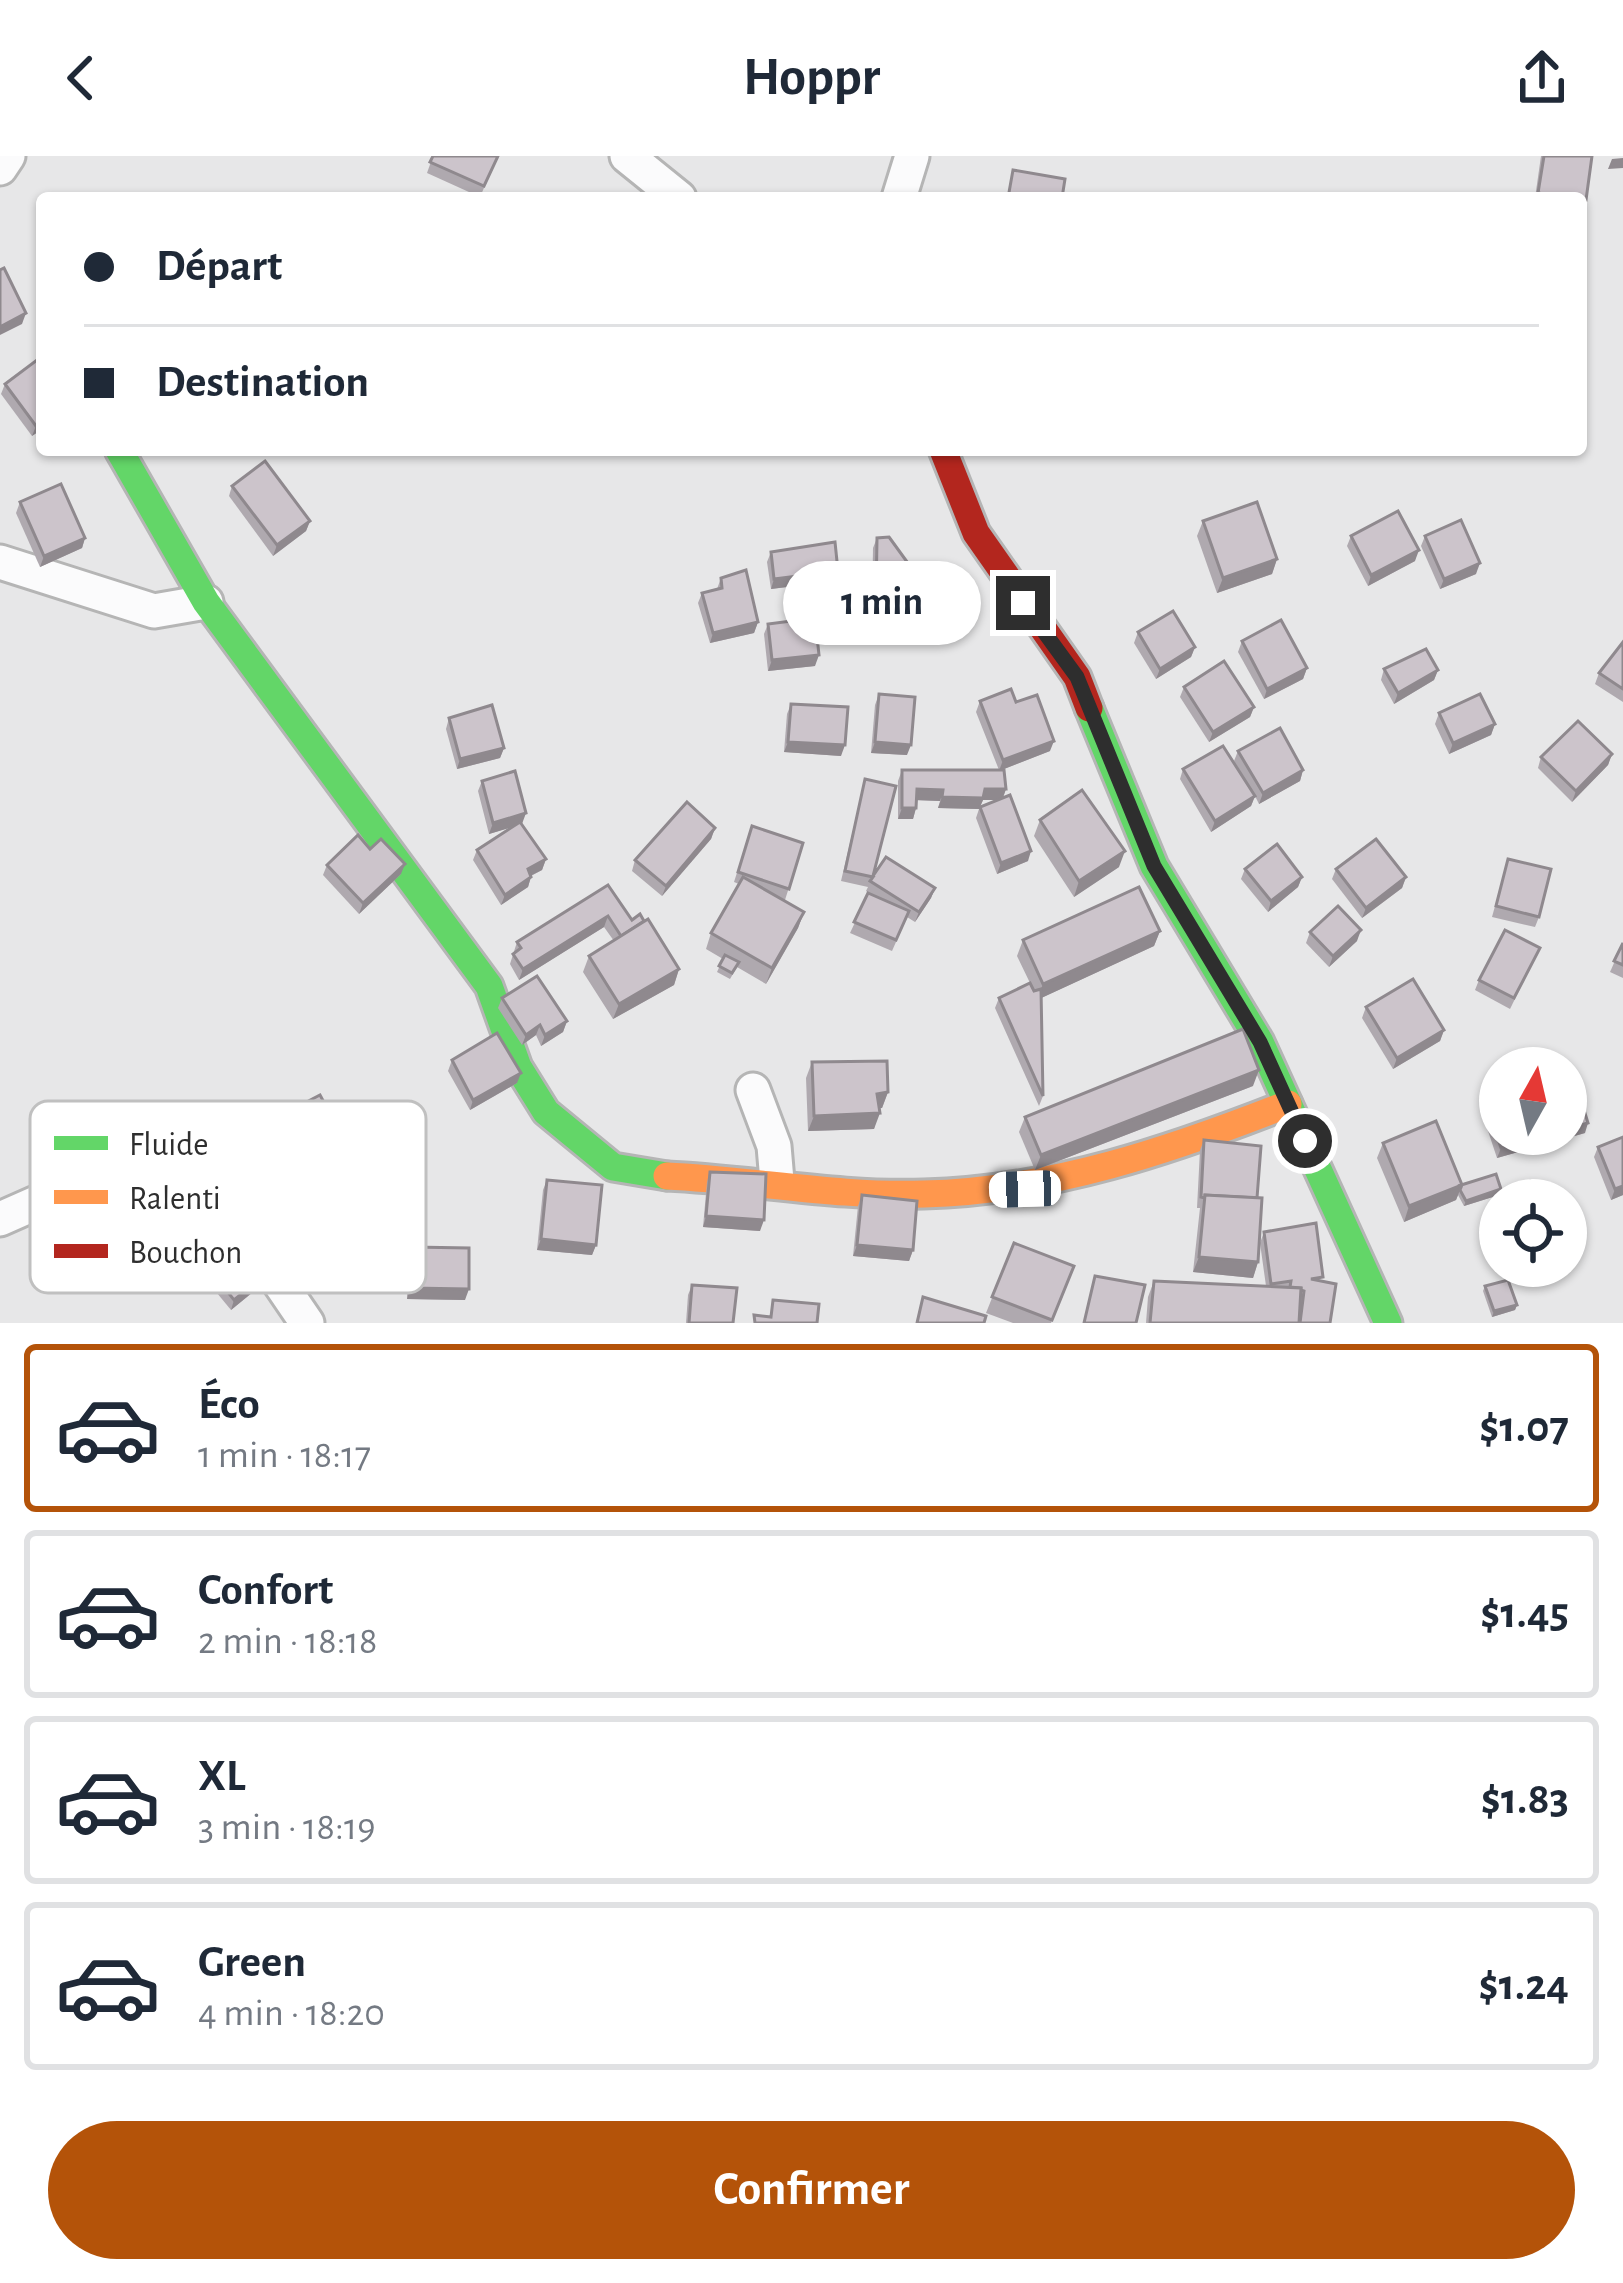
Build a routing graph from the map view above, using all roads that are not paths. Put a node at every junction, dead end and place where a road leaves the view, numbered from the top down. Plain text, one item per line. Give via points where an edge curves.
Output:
1 (8, 156) edge
2 (627, 156) edge
3 (912, 156) edge
4 (0, 168) edge
5 (672, 192) edge
6 (898, 192) edge
7 (122, 456) edge
8 (945, 456) edge
9 (0, 562) edge
10 (206, 602) junction
11 (753, 1090) dead end
12 (1288, 1104) junction
13 (777, 1180) junction
14 (30, 1206) edge
15 (0, 1219) edge
16 (287, 1293) edge
17 (308, 1323) edge
18 (1388, 1323) edge

1 - 4 street
2 - 5 street
3 - 6 street
7 - 10 street
8 - 12 street via 976,533 1077,677 1154,866 1260,1042
9 - 10 street via 154,611
10 - 13 street via 489,986 508,1056 538,1106 616,1170
11 - 13 street
12 - 13 street via 1176,1150 1025,1189 867,1193
12 - 18 street
14 - 15 street
16 - 17 street

